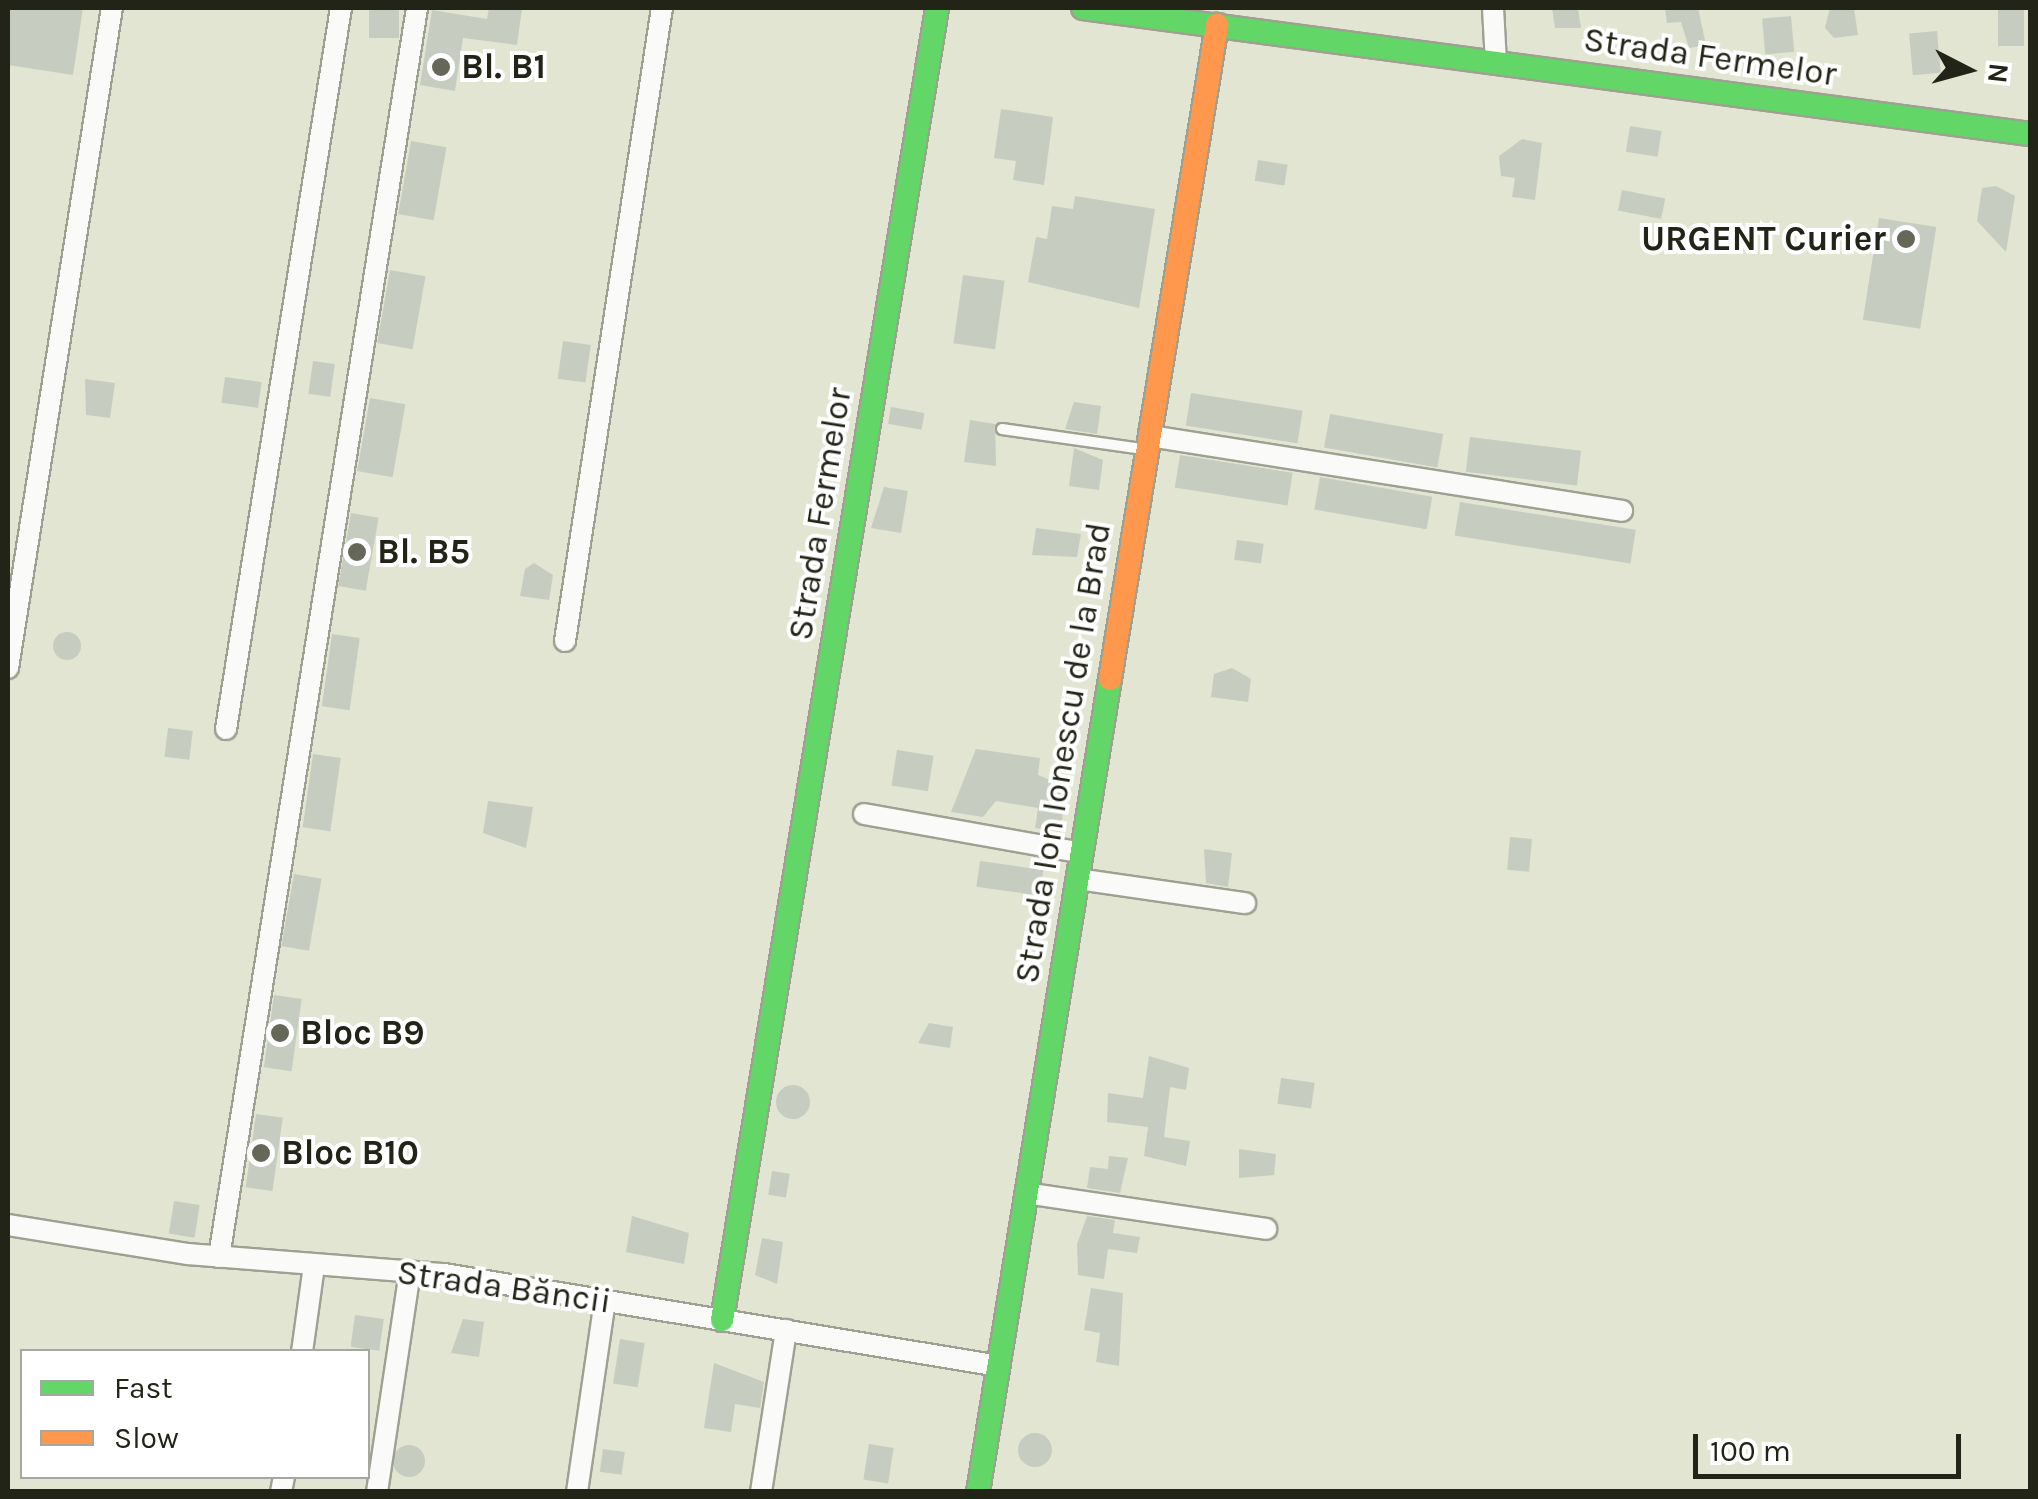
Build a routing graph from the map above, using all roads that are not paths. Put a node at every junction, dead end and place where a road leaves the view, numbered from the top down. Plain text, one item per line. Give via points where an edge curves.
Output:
1 (112, 8) edge
2 (341, 8) edge
3 (417, 8) edge
4 (662, 8) edge
5 (938, 8) edge
6 (1083, 8) edge
7 (1494, 8) edge
8 (1217, 25) junction
9 (1496, 63) junction
10 (2030, 134) edge
11 (1002, 429) dead end
12 (1149, 443) junction
13 (1622, 512) dead end
14 (565, 642) dead end
15 (8, 668) edge
16 (226, 729) dead end
17 (864, 814) dead end
18 (1082, 853) junction
19 (1078, 878) junction
20 (1246, 903) dead end
21 (1026, 1193) junction
22 (8, 1224) edge
23 (1266, 1229) dead end
24 (218, 1257) junction
25 (314, 1265) junction
26 (410, 1270) junction
27 (604, 1300) junction
28 (722, 1320) junction
29 (786, 1330) junction
30 (302, 1349) edge
31 (998, 1366) junction
32 (377, 1492) edge
33 (577, 1492) edge
34 (761, 1492) edge
35 (978, 1492) edge

1 - 15 street
2 - 16 street
3 - 24 street
4 - 14 street
5 - 28 street, Strada Fermelor
6 - 8 street, Strada Fermelor
7 - 9 street
8 - 9 street, Strada Fermelor
8 - 12 street, Strada Ion Ionescu de la Brad
9 - 10 street, Strada Fermelor
11 - 12 lane
12 - 13 street
12 - 18 street, Strada Ion Ionescu de la Brad
17 - 18 street
18 - 19 street, Strada Ion Ionescu de la Brad
19 - 20 street
19 - 21 street, Strada Ion Ionescu de la Brad
21 - 23 street
21 - 31 street, Strada Ion Ionescu de la Brad
22 - 24 street, Strada Băncii
24 - 25 street, Strada Băncii
25 - 26 street, Strada Băncii
25 - 30 street
26 - 27 street, Strada Băncii
26 - 32 street
27 - 28 street, Strada Băncii
27 - 33 street
28 - 29 street, Strada Băncii
29 - 31 street, Strada Băncii
29 - 34 street
31 - 35 street, Strada Ion Ionescu de la Brad

